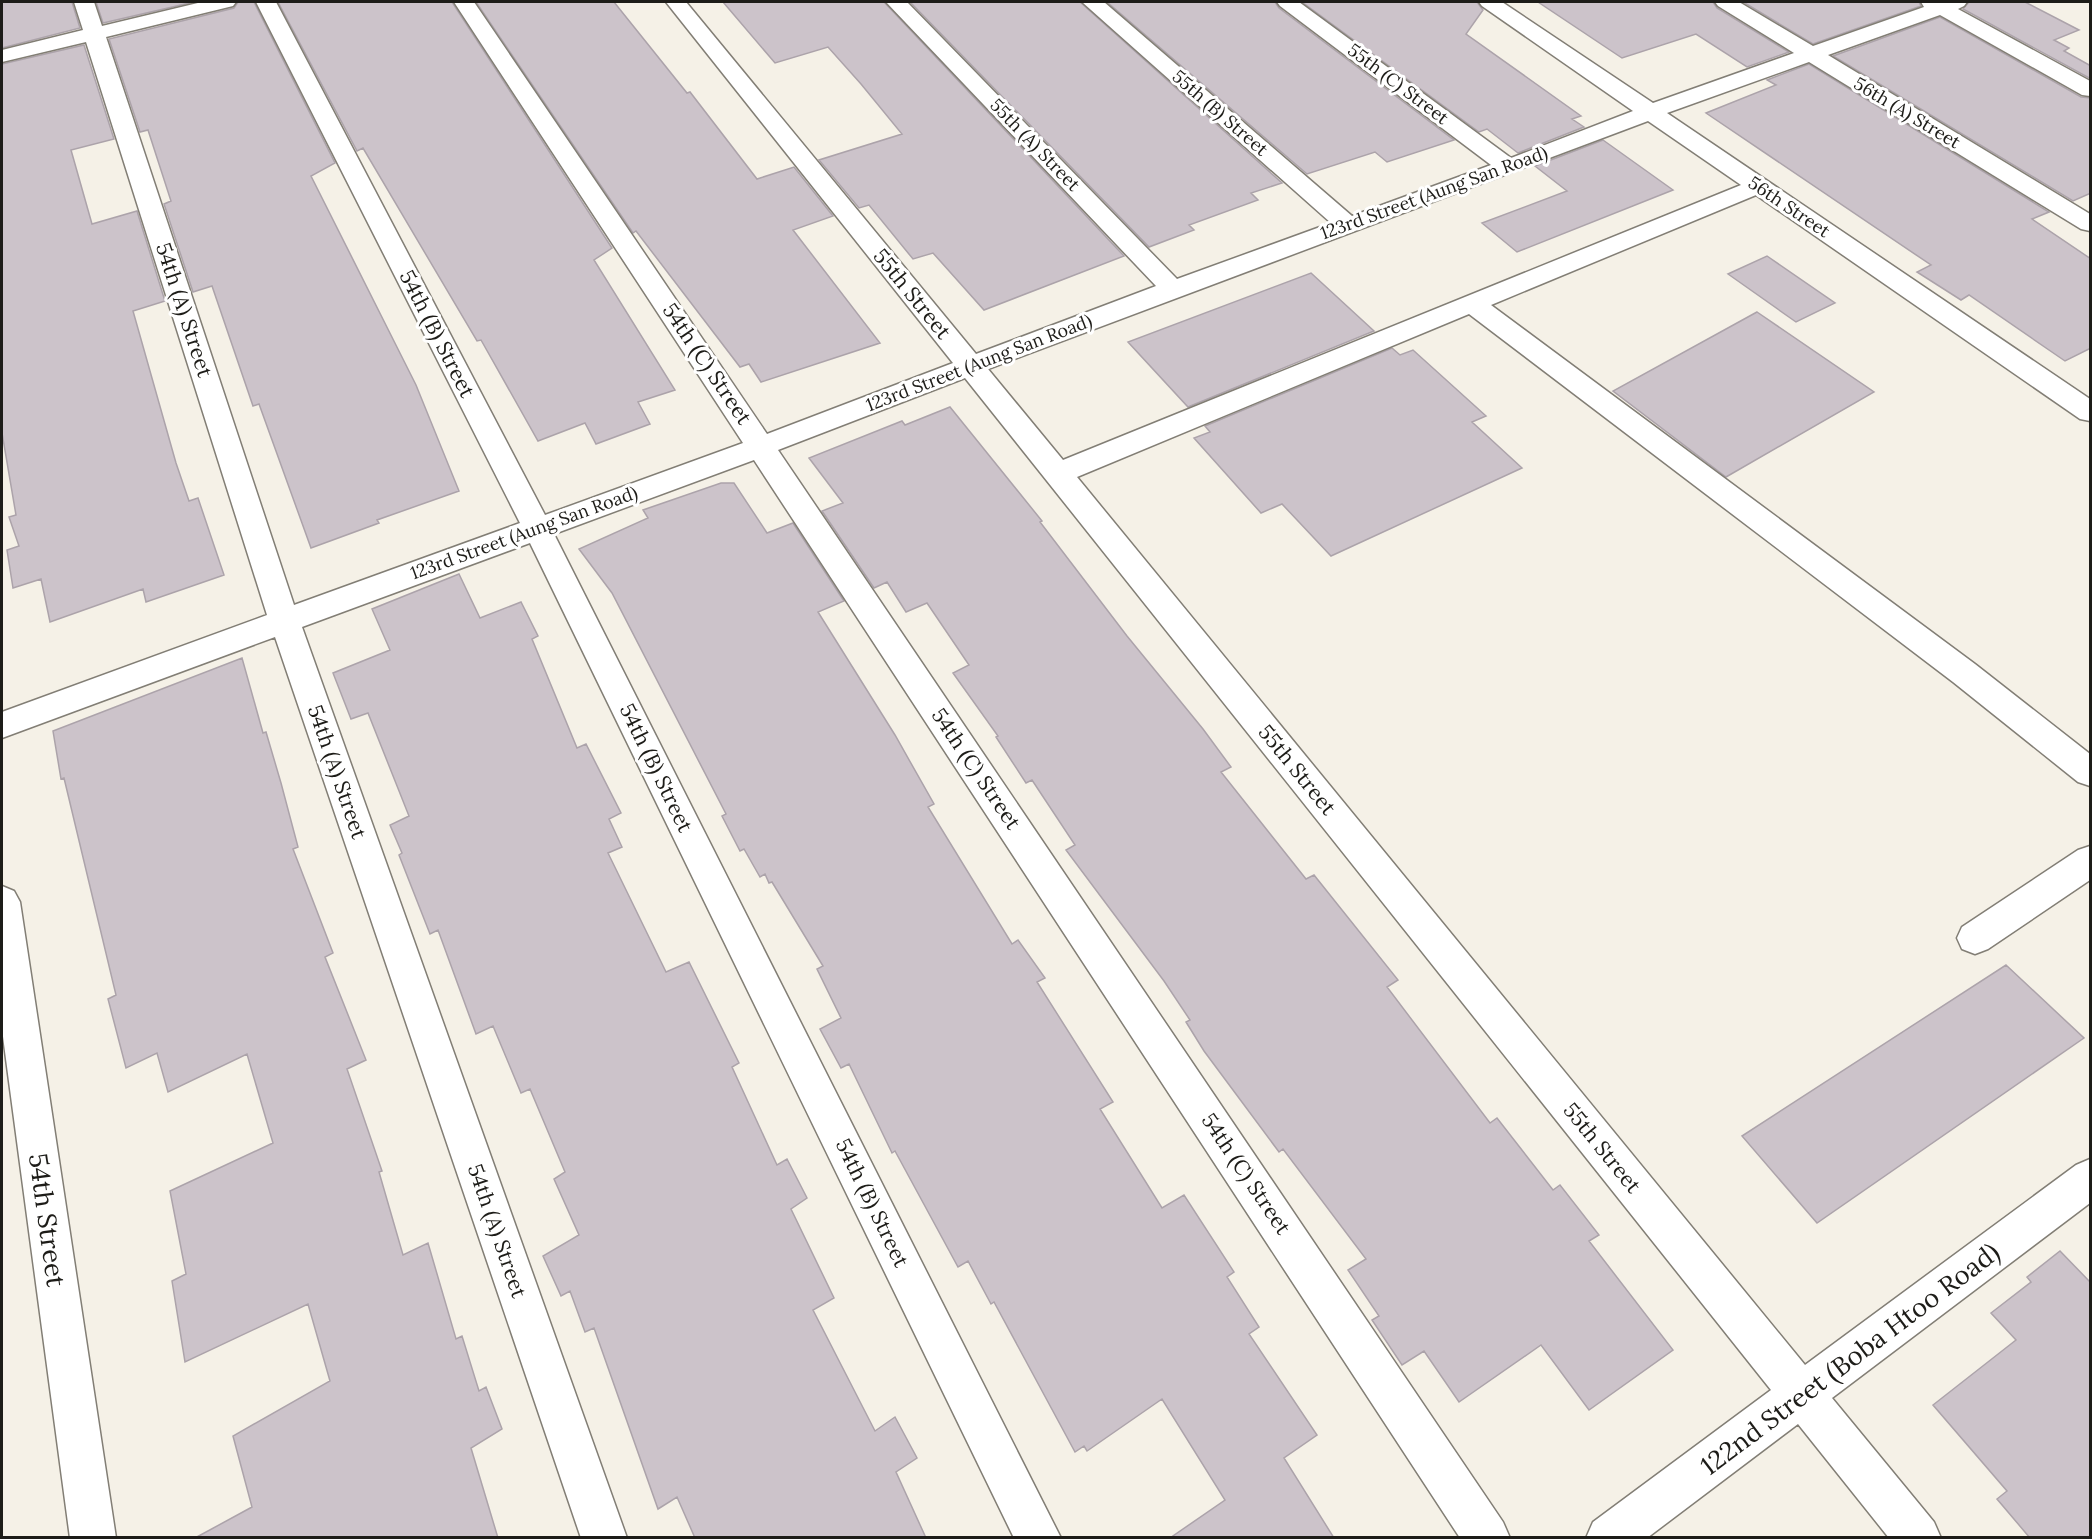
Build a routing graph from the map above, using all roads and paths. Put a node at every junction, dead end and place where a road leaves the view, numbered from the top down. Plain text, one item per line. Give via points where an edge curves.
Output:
1 (84, 2) edge
2 (226, 2) edge
3 (266, 2) edge
4 (464, 2) edge
5 (676, 2) edge
6 (896, 2) edge
7 (1092, 2) edge
8 (1287, 2) edge
9 (1488, 2) edge
10 (1725, 2) edge
11 (1943, 3) edge
12 (96, 33) junction
13 (1811, 55) junction
14 (2, 56) edge
15 (2091, 90) edge
16 (1650, 112) junction
17 (1508, 167) junction
18 (1758, 186) junction
19 (2091, 224) edge
20 (1348, 225) junction
21 (1173, 289) junction
22 (1471, 303) junction
23 (970, 367) junction
24 (2091, 412) edge
25 (762, 446) junction
26 (1058, 474) junction
27 (537, 528) junction
28 (284, 621) junction
29 (2, 725) edge
30 (2091, 772) edge
31 (2091, 861) edge
32 (2, 902) edge
33 (1975, 938) dead end
34 (2085, 1193) edge
35 (1802, 1395) junction
36 (93, 1538) edge
37 (604, 1538) edge
38 (1038, 1538) edge
39 (1487, 1538) edge
40 (1609, 1538) edge
41 (1918, 1538) edge

1 - 12 street, 54th (A) Street
2 - 12 street
3 - 27 street, 54th (B) Street
4 - 25 street, 54th (C) Street
5 - 23 street, 55th Street
6 - 21 street, 55th (A) Street
7 - 20 street, 55th (B) Street
8 - 17 street, 55th (C) Street
9 - 16 street, 56th Street
10 - 13 street, 56th (A) Street
11 - 13 street, 123rd Street (Aung San Road)
11 - 15 street
12 - 14 street
12 - 28 street, 54th (A) Street
13 - 16 street, 123rd Street (Aung San Road)
13 - 19 street, 56th (A) Street
16 - 17 street, 123rd Street (Aung San Road)
16 - 18 street, 56th Street
17 - 20 street, 123rd Street (Aung San Road)
18 - 22 street
18 - 24 street, 56th Street
20 - 21 street, 123rd Street (Aung San Road)
21 - 23 street, 123rd Street (Aung San Road)
22 - 26 street
22 - 30 street
23 - 25 street, 123rd Street (Aung San Road)
23 - 26 street, 55th Street
25 - 27 street, 123rd Street (Aung San Road)
25 - 39 street, 54th (C) Street
26 - 35 street, 55th Street
27 - 28 street, 123rd Street (Aung San Road)
27 - 38 street, 54th (B) Street
28 - 29 street, 123rd Street (Aung San Road)
28 - 37 street, 54th (A) Street
31 - 33 street
32 - 36 street, 54th Street
34 - 35 street, 122nd Street (Boba Htoo Road)
35 - 40 street, 122nd Street (Boba Htoo Road)
35 - 41 street, 55th Street

